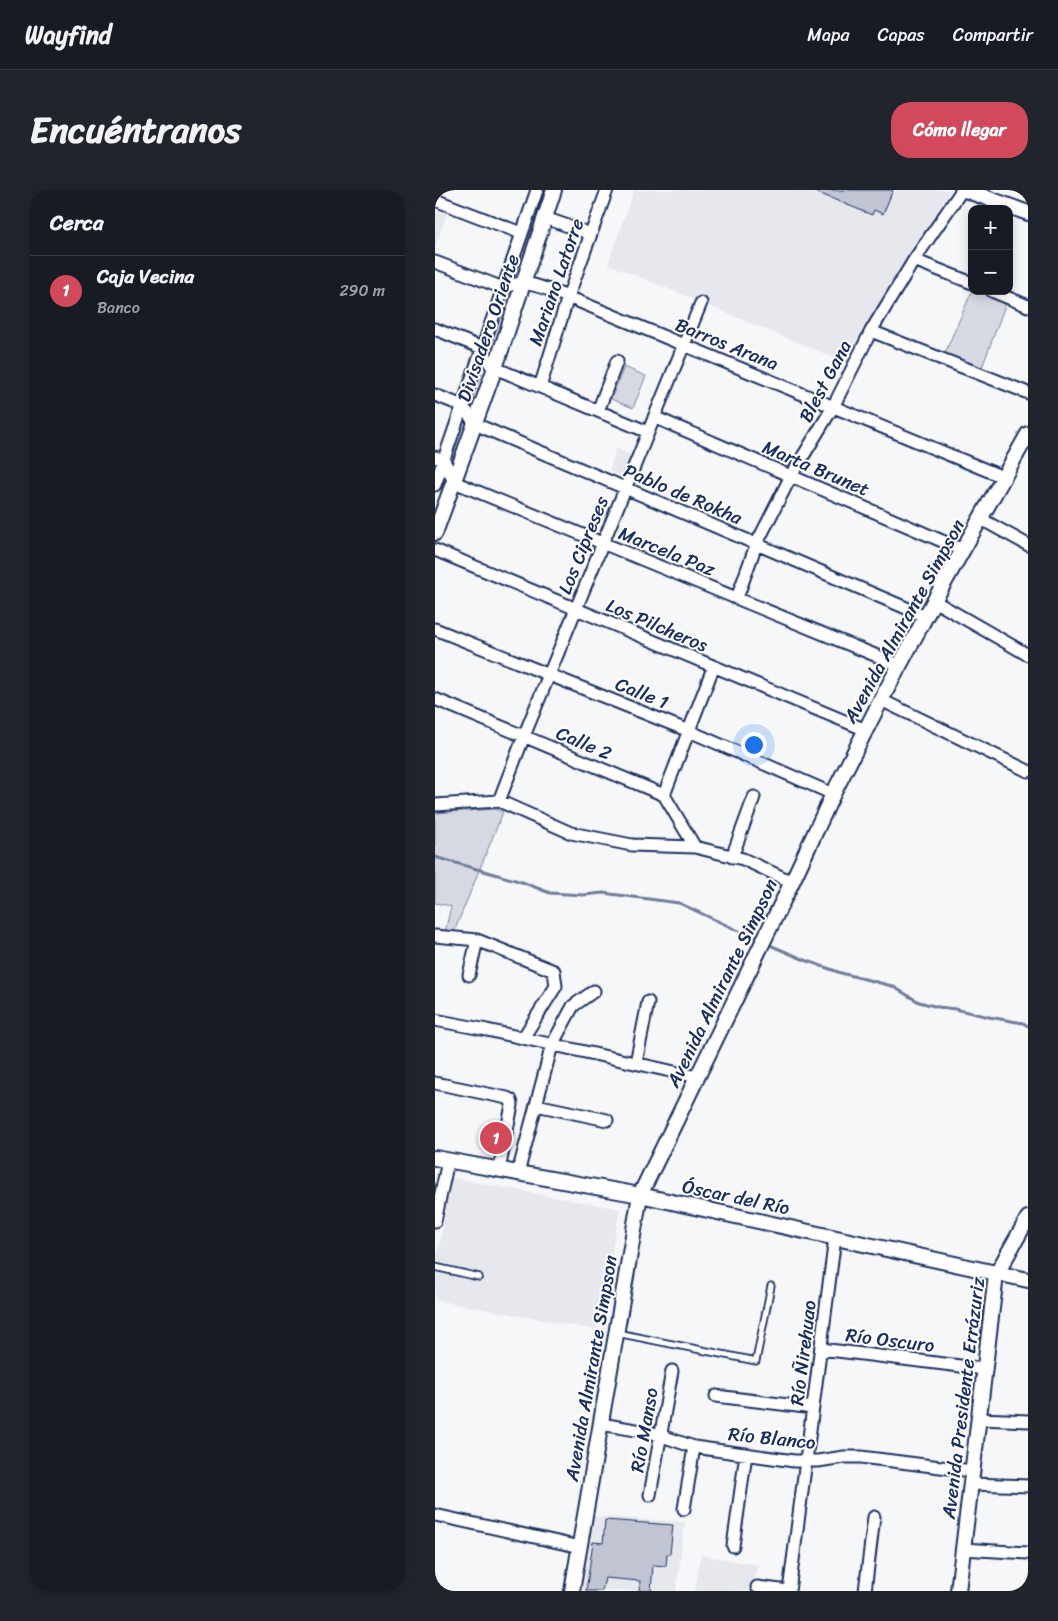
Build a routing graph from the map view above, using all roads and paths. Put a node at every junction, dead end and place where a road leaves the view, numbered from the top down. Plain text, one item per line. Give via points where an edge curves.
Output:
1 (537, 190) edge
2 (554, 190) edge
3 (607, 190) edge
4 (963, 190) edge
5 (435, 200) edge
6 (1028, 213) edge
7 (545, 218) junction
8 (521, 233) junction
9 (591, 234) junction
10 (914, 260) junction
11 (435, 262) edge
12 (968, 281) edge
13 (523, 282) junction
14 (503, 288) junction
15 (1002, 295) edge
16 (568, 297) junction
17 (701, 303) dead end
18 (1028, 306) edge
19 (435, 329) edge
20 (871, 331) junction
21 (684, 345) junction
22 (482, 348) junction
23 (617, 361) dead end
24 (495, 368) junction
25 (540, 387) junction
26 (1028, 393) edge
27 (435, 395) edge
28 (463, 406) junction
29 (833, 407) junction
30 (598, 411) junction
31 (654, 417) junction
32 (475, 424) junction
33 (648, 432) junction
34 (1028, 434) edge
35 (440, 458) edge
36 (791, 476) junction
37 (1003, 477) junction
38 (454, 482) junction
39 (435, 485) edge
40 (625, 489) junction
41 (981, 519) junction
42 (435, 533) edge
43 (603, 543) junction
44 (757, 545) junction
45 (1028, 545) edge
46 (435, 550) edge
47 (963, 550) junction
48 (737, 598) junction
49 (934, 601) junction
50 (575, 610) junction
51 (925, 616) junction
52 (435, 629) edge
53 (1028, 655) edge
54 (899, 665) junction
55 (713, 668) junction
56 (549, 675) junction
57 (435, 699) edge
58 (881, 700) junction
59 (866, 730) junction
60 (689, 731) junction
61 (523, 736) junction
62 (1028, 771) edge
63 (833, 794) junction
64 (664, 795) junction
65 (754, 797) dead end
66 (499, 801) junction
67 (435, 805) edge
68 (695, 847) junction
69 (732, 857) junction
70 (792, 882) junction
71 (435, 936) edge
72 (477, 940) junction
73 (469, 975) dead end
74 (594, 991) dead end
75 (648, 1002) dead end
76 (435, 1020) edge
77 (523, 1038) junction
78 (552, 1045) junction
79 (636, 1063) junction
80 (697, 1077) junction
81 (435, 1083) edge
82 (536, 1106) junction
83 (607, 1120) dead end
84 (441, 1160) edge
85 (499, 1170) junction
86 (518, 1173) junction
87 (639, 1195) junction
88 (1028, 1218) edge
89 (435, 1221) edge
90 (835, 1238) junction
91 (435, 1267) edge
92 (996, 1275) junction
93 (479, 1277) dead end
94 (1028, 1280) edge
95 (771, 1286) dead end
96 (616, 1333) junction
97 (821, 1349) junction
98 (985, 1369) junction
99 (672, 1371) dead end
100 (716, 1396) dead end
101 (813, 1408) junction
102 (979, 1419) junction
103 (1028, 1420) edge
104 (601, 1424) junction
105 (661, 1435) junction
106 (694, 1446) junction
107 (746, 1454) junction
108 (806, 1462) junction
109 (972, 1478) junction
110 (1028, 1486) edge
111 (650, 1495) dead end
112 (684, 1509) dead end
113 (435, 1515) edge
114 (874, 1517) dead end
115 (733, 1546) dead end
116 (580, 1547) junction
117 (963, 1549) junction
118 (1028, 1553) edge
119 (757, 1587) dead end
120 (572, 1591) edge
121 (788, 1591) edge
122 (865, 1591) edge
123 (959, 1591) edge

1 - 8 street, Divisadero Oriente
2 - 7 street, Divisadero Oriente
3 - 9 street, Mariano Latorre
4 - 6 street
4 - 10 street, Blest Gana
5 - 8 street
7 - 9 street
7 - 13 street, Divisadero Oriente
8 - 14 street, Divisadero Oriente
9 - 16 street, Mariano Latorre
10 - 12 street
10 - 20 street, Blest Gana
11 - 14 street
13 - 14 street
13 - 16 street, Barros Arana
13 - 24 street, Divisadero Oriente
14 - 22 street, Divisadero Oriente
15 - 18 street
16 - 21 street, Barros Arana
16 - 25 street, Mariano Latorre
17 - 21 street, Los Cipreses
19 - 22 street
20 - 26 street
20 - 29 street, Blest Gana
21 - 29 street, Barros Arana
21 - 31 street, Los Cipreses
22 - 24 street
22 - 28 street, Divisadero Oriente
23 - 30 street
24 - 25 street
24 - 32 street, Divisadero Oriente
25 - 30 street
27 - 28 street
28 - 32 street
28 - 35 street, Divisadero Oriente
29 - 36 street, Blest Gana
29 - 37 street, Barros Arana
30 - 33 street
31 - 33 street, Los Cipreses
31 - 36 street, Marta Brunet
32 - 38 street, Divisadero Oriente
32 - 40 street, Pablo de Rokha
33 - 40 street, Los Cipreses
34 - 37 street, Avenida Almirante Simpson
35 - 38 street
35 - 39 street, Divisadero Oriente
36 - 44 street, Blest Gana
36 - 47 street, Marta Brunet
37 - 41 street, Avenida Almirante Simpson
38 - 42 street, Divisadero Oriente
38 - 43 street, Marcela Paz
40 - 43 street, Los Cipreses
40 - 44 street, Pablo de Rokha
41 - 45 street
41 - 47 street, Avenida Almirante Simpson
43 - 48 street, Marcela Paz
43 - 50 street, Los Cipreses
44 - 48 street, Blest Gana
44 - 51 street, Pablo de Rokha
46 - 50 street, Los Pilcheros
47 - 49 street, Avenida Almirante Simpson
48 - 54 street, Marcela Paz
49 - 51 street, Avenida Almirante Simpson
49 - 53 street
50 - 55 street, Los Pilcheros
50 - 56 street, Los Cipreses
51 - 54 street, Avenida Almirante Simpson
52 - 56 street, Calle 1
54 - 58 street, Avenida Almirante Simpson
55 - 59 street, Los Pilcheros
55 - 60 street
56 - 60 street, Calle 1
56 - 61 street, Los Cipreses
57 - 61 street, Calle 2
58 - 59 street, Avenida Almirante Simpson
58 - 62 street
59 - 63 street, Avenida Almirante Simpson
60 - 63 street, Calle 1
60 - 64 street
61 - 64 street, Calle 2
61 - 66 street, Los Cipreses
63 - 70 street, Avenida Almirante Simpson
64 - 68 street
65 - 69 street
66 - 67 street
66 - 68 street via 571,833 632,845
68 - 69 street
69 - 70 street
70 - 80 street, Avenida Almirante Simpson
71 - 72 street
72 - 73 street
72 - 77 street via 554,971 556,986
74 - 78 street via 573,1006
75 - 79 street
76 - 77 street
77 - 78 street
78 - 79 street
78 - 82 street
79 - 80 street
80 - 87 street, Avenida Almirante Simpson
81 - 85 street via 511,1100
82 - 83 street
82 - 86 street
84 - 85 street, Óscar del Río
84 - 89 street
85 - 86 street, Óscar del Río
86 - 87 street, Óscar del Río
87 - 90 street, Óscar del Río
87 - 96 street, Avenida Almirante Simpson
88 - 92 street, Avenida Presidente Errázuriz
90 - 92 street, Óscar del Río
90 - 97 street, Río Ñirehuao
91 - 93 lane
92 - 94 street, Óscar del Río
92 - 98 street, Avenida Presidente Errázuriz
95 - 96 lane via 756,1361
96 - 104 street, Avenida Almirante Simpson
97 - 98 street, Río Oscuro
97 - 101 street, Río Ñirehuao
98 - 102 street, Avenida Presidente Errázuriz
99 - 105 street, Río Manso
100 - 101 street
101 - 108 street, Río Ñirehuao
102 - 103 street
102 - 109 street, Avenida Presidente Errázuriz
104 - 105 street, Río Blanco
104 - 116 street, Avenida Almirante Simpson
105 - 106 street, Río Blanco
105 - 111 street, Río Manso
106 - 107 street, Río Blanco
106 - 112 street
107 - 108 street, Río Blanco
107 - 115 street
108 - 109 street, Río Blanco via 861,1458
108 - 121 street, Río Ñirehuao
109 - 110 street, Río Blanco
109 - 117 street, Avenida Presidente Errázuriz
113 - 116 street
114 - 122 street
116 - 120 street, Avenida Almirante Simpson
117 - 118 street
117 - 123 street, Avenida Presidente Errázuriz
119 - 121 street

